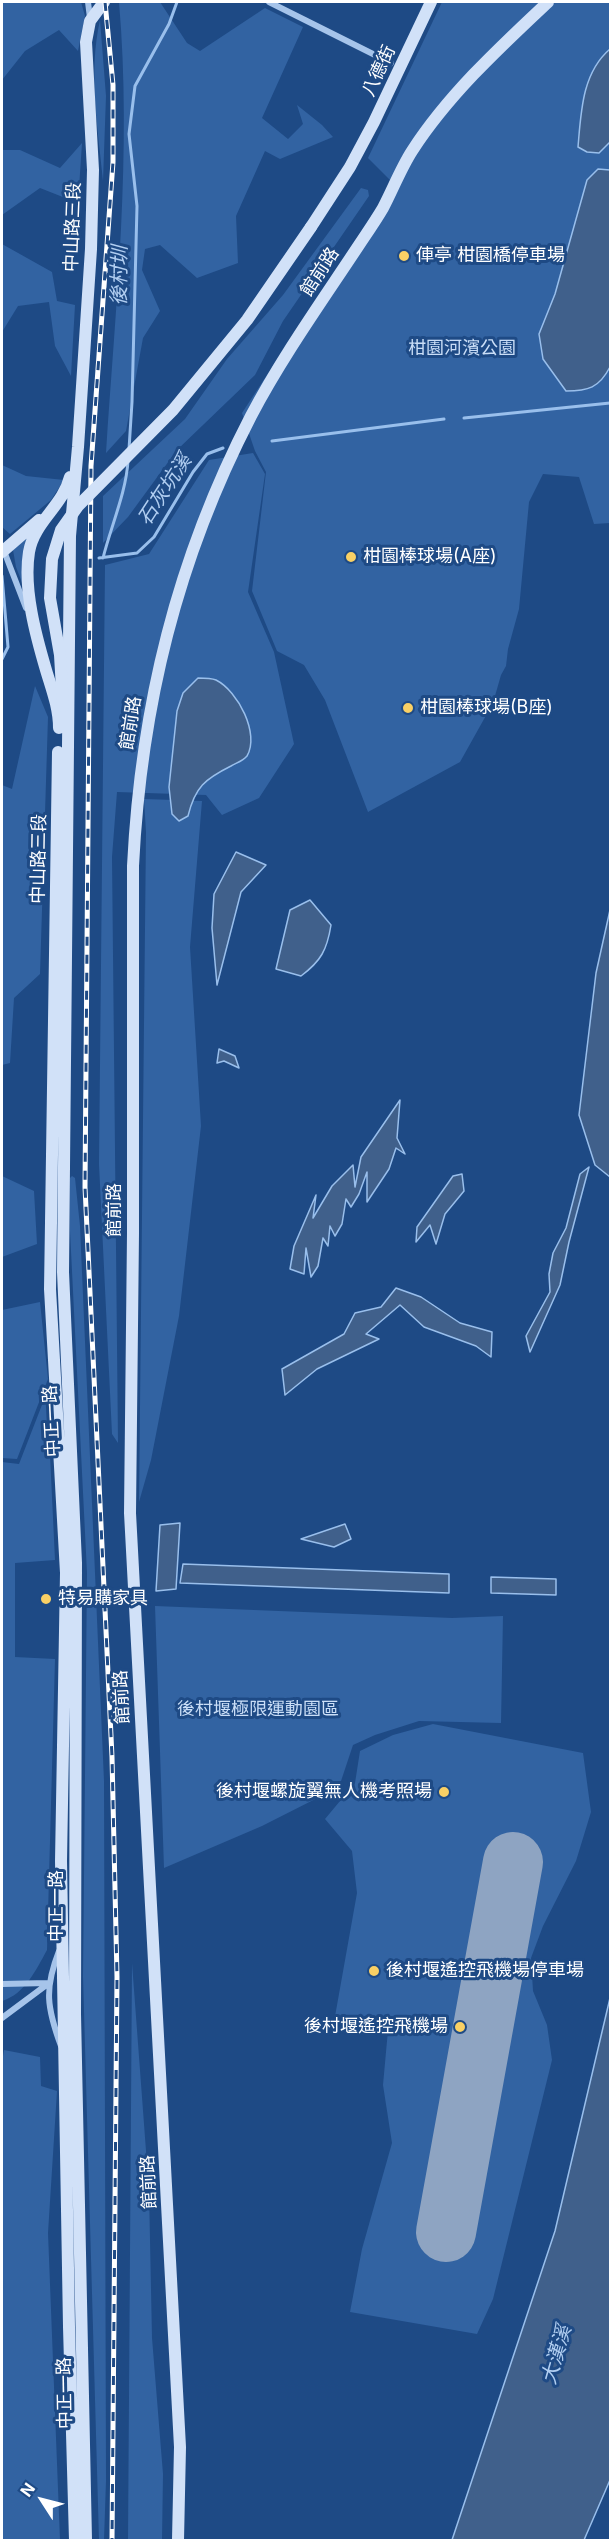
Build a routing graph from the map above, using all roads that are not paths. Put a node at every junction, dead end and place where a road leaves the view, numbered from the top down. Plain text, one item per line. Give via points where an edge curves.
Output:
1 (88, 2) edge
2 (269, 2) edge
3 (424, 2) edge
4 (431, 2) edge
5 (543, 2) edge
6 (97, 11) edge
7 (391, 63) dead end
8 (357, 154) junction
9 (78, 447) junction
10 (53, 507) junction
11 (2, 551) edge
12 (35, 630) junction
13 (63, 711) junction
14 (63, 1272) joint
15 (50, 1289) joint
16 (69, 1942) junction
17 (49, 1983) junction
18 (2, 1984) edge
19 (2, 2018) edge
20 (70, 2055) junction
21 (75, 2541) edge
22 (86, 2541) edge
23 (178, 2541) edge

1 - 6 street
2 - 7 street
3 - 8 main road, 八德街
4 - 8 main road, 八德街
5 - 23 main road, 館前路 via 449,101 411,152 382,210 287,356 226,466 183,577 166,634 137,803 133,866 130,1513 180,2447
6 - 9 main road, 中山路三段 via 86,42 93,170
8 - 13 main road, 八德街, bridge via 247,320 181,401 78,506 61,530 52,559 50,598 60,655
9 - 10 main road, 中山路三段 via 68,488
9 - 13 main road, 中山路三段 via 70,536 70,652
10 - 11 main road
10 - 12 main road, 中山路三段 via 36,530 28,554
11 - 12 street
12 - 13 main road, 中山路三段
13 - 14 main road, 中山路三段
13 - 15 main road, 中山路三段
14 - 16 main road, 中正一路 via 76,1563
15 - 16 main road, 中正一路 via 66,1573 61,1861
16 - 17 street via 49,1975
16 - 20 main road, 中正一路
17 - 18 street
17 - 19 street
17 - 20 street via 48,1997
20 - 21 main road, 中正一路
20 - 22 main road, 中正一路

